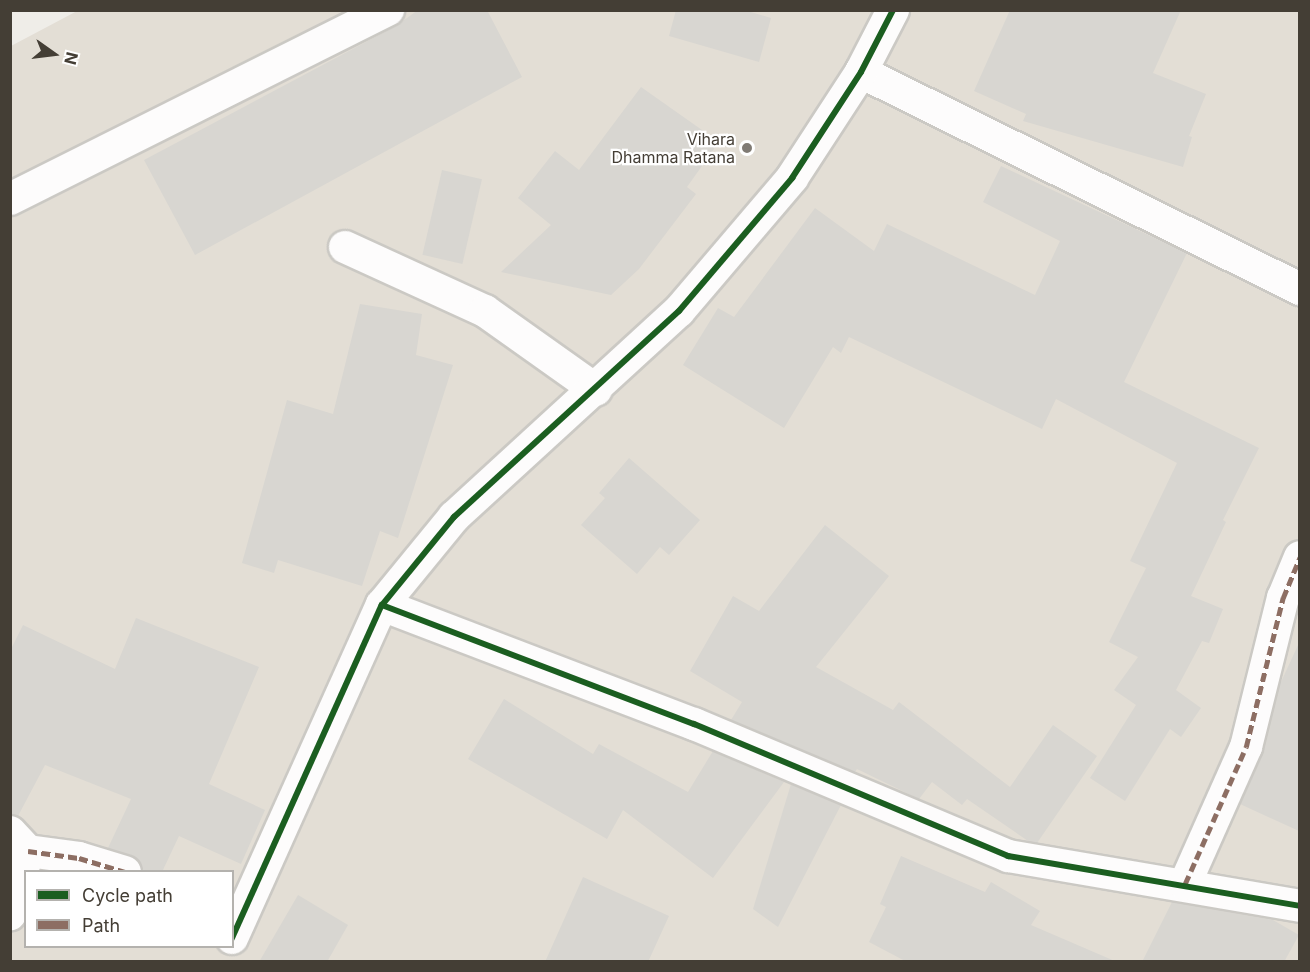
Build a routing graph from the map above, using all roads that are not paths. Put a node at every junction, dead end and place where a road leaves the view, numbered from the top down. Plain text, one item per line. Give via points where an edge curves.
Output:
1 (388, 10) edge
2 (893, 10) edge
3 (861, 72) junction
4 (10, 199) edge
5 (345, 247) dead end
6 (1299, 289) edge
7 (596, 390) junction
8 (1299, 557) edge
9 (382, 605) junction
10 (19, 841) edge
11 (118, 870) edge
12 (1185, 884) junction
13 (1299, 906) edge
14 (10, 914) edge
15 (236, 923) edge
16 (228, 948) edge
17 (222, 962) edge

1 - 4 street
2 - 3 street
3 - 6 street
3 - 7 street via 792,178 679,311
5 - 7 street via 485,311
7 - 9 street via 454,517
8 - 12 street via 1283,598 1246,747
9 - 12 street via 694,724 1008,856
9 - 15 street
10 - 11 street
10 - 14 street
12 - 13 street
16 - 17 street

